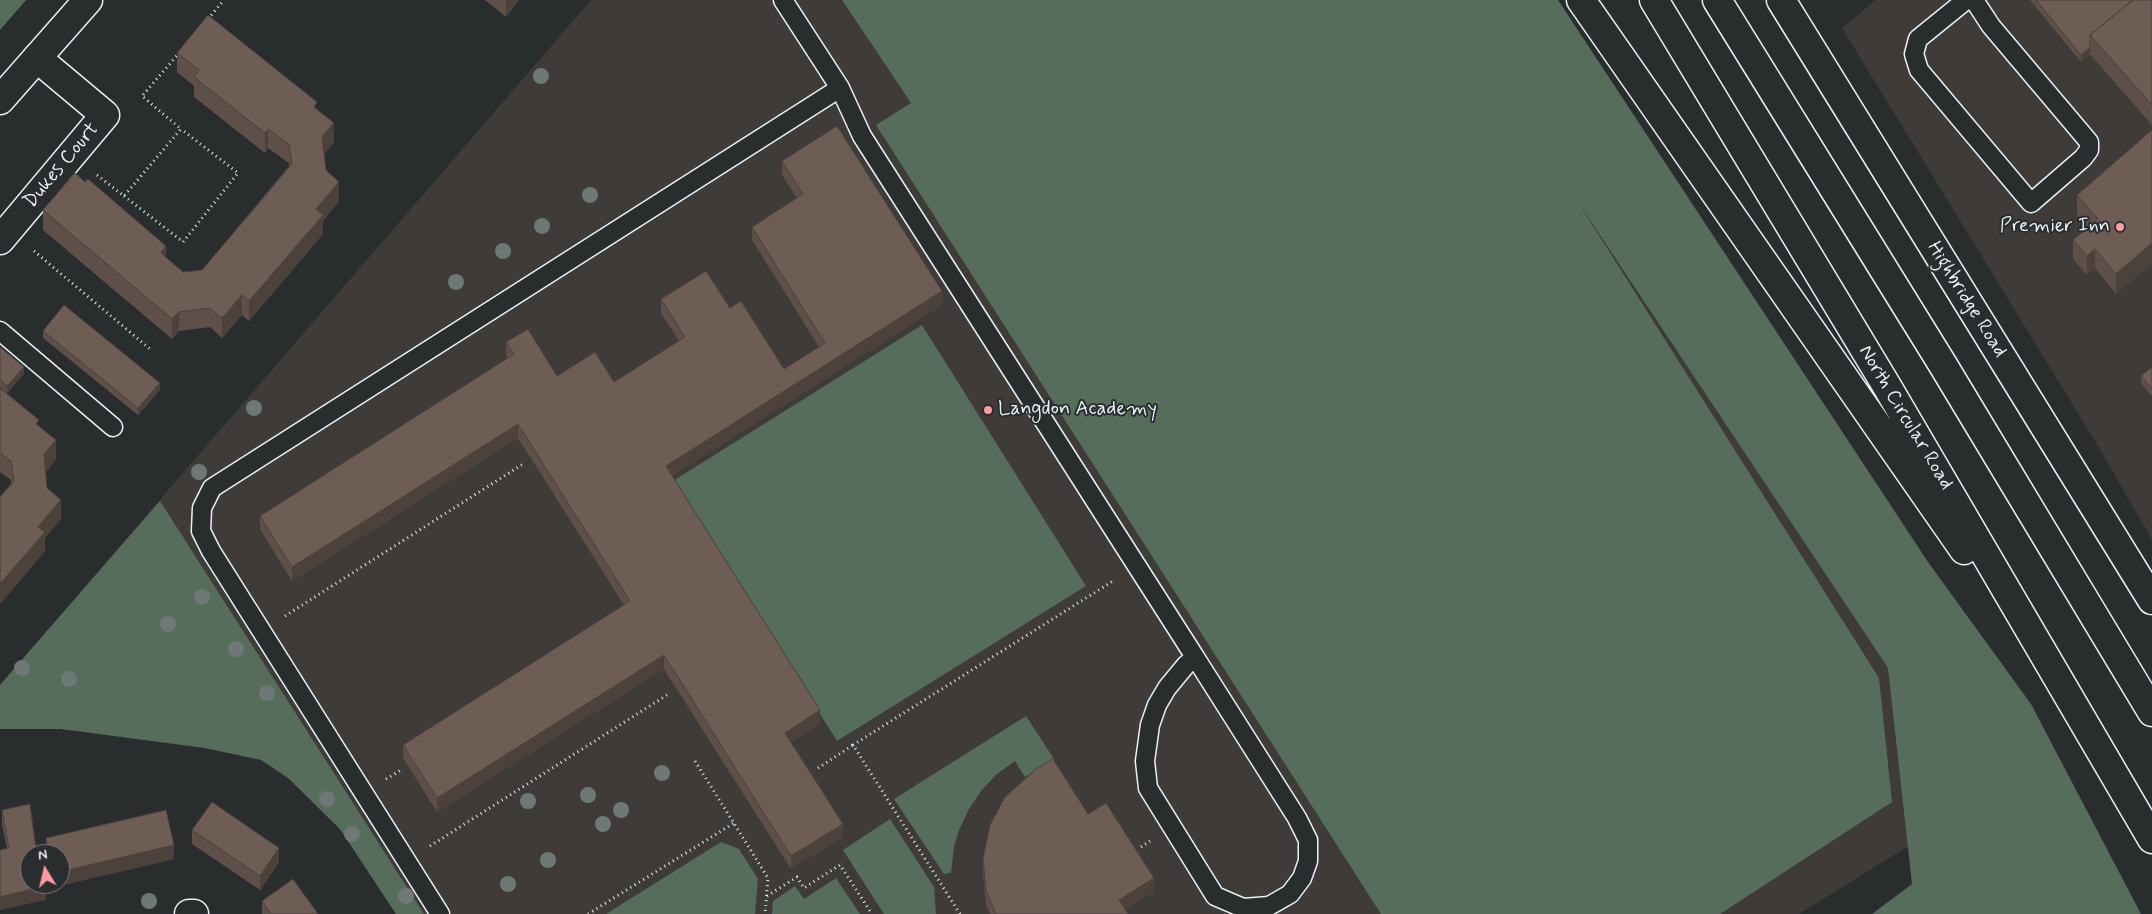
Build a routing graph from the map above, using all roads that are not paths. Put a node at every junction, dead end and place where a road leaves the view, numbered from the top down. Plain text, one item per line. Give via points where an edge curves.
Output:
1 (88, 0) edge
2 (784, 0) edge
3 (1581, 0) edge
4 (1654, 0) edge
5 (1717, 0) edge
6 (1781, 0) edge
7 (1966, 0) edge
8 (1974, 0) edge
9 (37, 58) junction
10 (840, 88) junction
11 (0, 100) edge
12 (0, 240) edge
13 (0, 331) edge
14 (113, 428) dead end
15 (2152, 600) edge
16 (1195, 657) junction
17 (2152, 712) edge
18 (2084, 721) junction
19 (2152, 839) edge
20 (189, 914) edge
21 (194, 914) edge
22 (440, 914) edge

1 - 9 main road
2 - 10 lane
3 - 18 main road
4 - 18 main road, North Circular Road
5 - 17 main road via 1974,415
6 - 15 main road, Highbridge Road
7 - 8 lane via 1918,39 1914,54 1916,62 1919,70 2031,204 2083,158 2089,150 2089,142 1991,26
9 - 11 main road
9 - 12 main road, Dukes Court via 105,115
10 - 16 lane via 862,136
10 - 22 lane via 212,488 202,508 201,531 210,551
13 - 14 lane
16 - 16 lane via 1167,688 1157,705 1150,725 1145,761 1148,788 1215,896 1243,908 1269,906 1290,894 1302,878 1308,861 1308,840
18 - 19 main road, North Circular Road
20 - 21 main road

